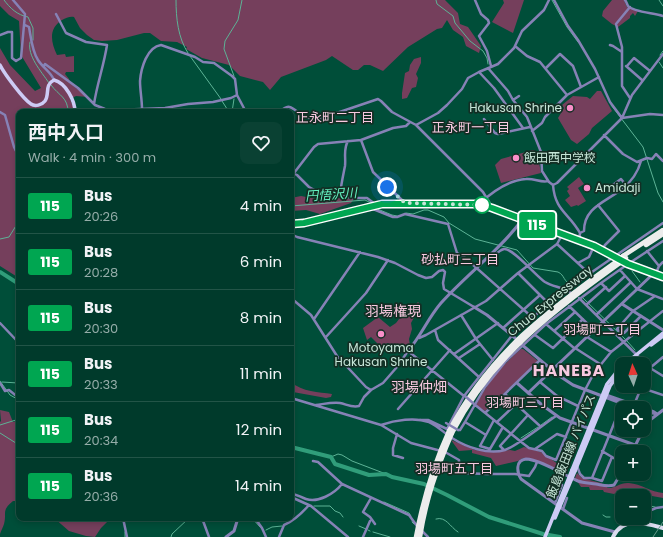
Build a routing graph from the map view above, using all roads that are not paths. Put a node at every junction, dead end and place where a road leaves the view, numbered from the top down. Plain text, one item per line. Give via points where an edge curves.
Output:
1 (13, 0) edge
2 (475, 0) edge
3 (549, 0) edge
4 (554, 0) edge
5 (625, 0) edge
6 (630, 8) junction
7 (56, 14) dead end
8 (663, 16) edge
9 (25, 25) junction
10 (0, 35) edge
11 (514, 45) junction
12 (610, 45) dead end
13 (622, 52) junction
14 (663, 54) edge
15 (0, 64) edge
16 (623, 64) junction
17 (44, 66) junction
18 (491, 66) junction
19 (627, 66) junction
20 (488, 68) junction
21 (546, 68) junction
22 (650, 71) junction
23 (479, 72) junction
24 (599, 77) junction
25 (53, 80) junction
26 (642, 80) junction
27 (582, 87) junction
28 (237, 95) junction
29 (519, 96) dead end
30 (567, 96) junction
31 (630, 98) junction
32 (513, 100) junction
33 (94, 104) junction
34 (74, 109) edge
35 (142, 109) junction
36 (244, 109) edge
37 (283, 109) edge
38 (0, 112) edge
39 (663, 115) edge
40 (484, 119) dead end
41 (621, 119) junction
42 (410, 122) junction
43 (416, 125) junction
44 (530, 127) junction
45 (523, 128) junction
46 (532, 131) junction
47 (604, 135) junction
48 (361, 140) junction
49 (348, 141) junction
50 (16, 150) edge
51 (641, 161) junction
52 (663, 161) edge
53 (294, 170) edge
54 (294, 174) edge
55 (548, 181) junction
56 (553, 185) junction
57 (626, 185) junction
58 (610, 187) dead end
59 (340, 195) junction
60 (486, 198) junction
61 (405, 203) junction
62 (479, 204) junction
63 (373, 205) junction
64 (598, 205) junction
65 (492, 208) junction
66 (522, 220) junction
67 (663, 223) edge
68 (294, 224) edge
69 (663, 230) edge
70 (580, 233) junction
71 (562, 234) junction
72 (663, 234) edge
73 (294, 236) edge
74 (579, 241) junction
75 (663, 241) edge
76 (660, 243) junction
77 (557, 244) junction
78 (594, 246) junction
79 (663, 248) edge
80 (602, 250) junction
81 (647, 251) junction
82 (360, 252) junction
83 (491, 255) junction
84 (625, 257) junction
85 (388, 260) junction
86 (617, 260) junction
87 (663, 262) edge
88 (578, 263) junction
89 (529, 264) junction
90 (628, 264) junction
91 (659, 266) junction
92 (477, 268) junction
93 (620, 270) junction
94 (518, 273) junction
95 (655, 273) junction
96 (590, 274) junction
97 (625, 276) junction
98 (593, 277) dead end
99 (663, 277) edge
100 (597, 281) dead end
101 (631, 282) junction
102 (600, 283) junction
103 (606, 287) junction
104 (500, 288) junction
105 (637, 289) junction
106 (567, 290) junction
107 (570, 293) dead end
108 (451, 294) junction
109 (540, 294) junction
110 (655, 296) junction
111 (578, 298) junction
112 (663, 299) edge
113 (294, 301) edge
114 (587, 303) junction
115 (549, 304) junction
116 (622, 304) junction
117 (569, 306) junction
118 (474, 307) junction
119 (523, 309) junction
120 (633, 311) junction
121 (663, 311) edge
122 (575, 312) junction
123 (598, 314) junction
124 (460, 315) junction
125 (641, 316) junction
126 (533, 318) junction
127 (314, 319) junction
128 (583, 319) junction
129 (604, 320) junction
130 (650, 321) junction
131 (0, 323) edge
132 (498, 323) junction
133 (546, 324) junction
134 (503, 328) junction
135 (436, 330) junction
136 (594, 330) junction
137 (663, 330) edge
138 (554, 331) junction
139 (663, 333) edge
140 (535, 335) junction
141 (663, 336) edge
142 (326, 337) junction
143 (514, 337) junction
144 (587, 337) junction
145 (419, 338) junction
146 (563, 338) junction
147 (476, 339) junction
148 (16, 340) edge
149 (626, 341) junction
150 (480, 344) junction
151 (522, 344) junction
152 (574, 348) junction
153 (450, 350) junction
154 (408, 351) junction
155 (611, 352) junction
156 (454, 354) junction
157 (637, 355) junction
158 (634, 357) edge
159 (459, 358) junction
160 (663, 358) edge
161 (493, 360) junction
162 (540, 360) junction
163 (600, 364) junction
164 (651, 367) edge
165 (651, 369) edge
166 (552, 370) junction
167 (432, 371) junction
168 (615, 374) edge
169 (663, 376) edge
170 (479, 377) junction
171 (615, 379) edge
172 (540, 382) junction
173 (0, 383) edge
174 (517, 383) junction
175 (371, 390) junction
176 (585, 390) junction
177 (651, 391) edge
178 (528, 393) junction
179 (505, 394) junction
180 (663, 395) edge
181 (16, 396) edge
182 (464, 396) junction
183 (604, 396) junction
184 (294, 399) edge
185 (619, 401) edge
186 (475, 404) junction
187 (516, 404) junction
188 (314, 405) junction
189 (578, 406) junction
190 (398, 409) dead end
191 (651, 411) edge
192 (662, 411) edge
193 (486, 413) junction
194 (651, 413) edge
195 (528, 414) junction
196 (657, 414) junction
197 (556, 416) junction
198 (651, 419) edge
199 (420, 420) junction
200 (496, 421) junction
201 (615, 421) edge
202 (464, 422) junction
203 (572, 423) junction
204 (446, 424) dead end
205 (381, 425) junction
206 (503, 427) junction
207 (540, 427) junction
208 (590, 429) junction
209 (451, 432) junction
210 (397, 434) junction
211 (511, 434) junction
212 (486, 435) junction
213 (609, 436) junction
214 (566, 437) junction
215 (639, 437) edge
216 (520, 441) junction
217 (635, 445) joint
218 (535, 449) junction
219 (504, 450) junction
220 (602, 451) junction
221 (612, 457) junction
222 (402, 458) dead end
223 (615, 459) edge
224 (313, 461) dead end
225 (537, 462) junction
226 (577, 466) junction
227 (573, 470) junction
228 (518, 474) junction
229 (592, 478) junction
230 (616, 481) edge
231 (342, 484) junction
232 (562, 485) dead end
233 (294, 494) edge
234 (371, 498) junction
235 (567, 498) dead end
236 (294, 499) edge
237 (555, 503) junction
238 (309, 505) junction
239 (663, 507) edge
240 (563, 509) junction
241 (651, 510) edge
242 (294, 519) edge
243 (124, 521) edge
244 (203, 521) edge
245 (237, 521) edge
246 (257, 521) edge
247 (291, 521) edge
248 (370, 521) dead end
249 (376, 524) dead end
250 (624, 525) edge
251 (650, 525) edge
252 (663, 528) edge
253 (614, 535) edge
254 (127, 537) edge
255 (209, 537) edge
256 (226, 537) edge
257 (266, 537) edge
258 (279, 537) edge
259 (348, 537) edge
260 (363, 537) edge
261 (416, 537) edge
262 (420, 537) edge
263 (428, 537) edge
264 (546, 537) edge

1 - 9 street via 25,14
2 - 18 street via 489,23 479,36
3 - 11 street via 544,10 522,31
4 - 24 street
5 - 6 street
6 - 8 street
6 - 13 street via 616,24
7 - 33 street via 66,33 86,42 107,45
9 - 10 street via 19,61 16,62 12,58 12,32
9 - 17 street via 29,27 35,54
11 - 18 street via 498,64
11 - 21 street
12 - 13 street
13 - 16 street
14 - 22 street
15 - 25 main road via 7,76 33,105 44,102 48,86
16 - 19 street
16 - 31 street via 622,86
17 - 25 street
17 - 33 street via 45,64 55,70
18 - 20 street
19 - 22 street via 634,58
19 - 26 street
20 - 23 street
20 - 32 street
21 - 27 street via 560,54 573,66
21 - 30 street
22 - 26 street
23 - 43 street via 467,79 448,106
23 - 45 street
24 - 27 street
24 - 41 street
25 - 34 main road via 62,84 73,100
26 - 31 street
27 - 30 street
28 - 35 street via 222,100
28 - 35 street via 235,79 219,65 203,62 164,45 157,45 145,60 141,73
28 - 36 street
29 - 32 street
30 - 46 street
31 - 41 street
32 - 44 street via 527,118
33 - 35 street via 108,109
37 - 42 street via 290,107 309,118 319,119 378,99 392,112
38 - 50 street via 5,115
39 - 41 street via 650,114
40 - 45 street via 498,134
41 - 47 street
42 - 43 street
42 - 48 street via 406,126
43 - 60 street
44 - 45 street
44 - 46 street
46 - 55 street via 541,152 542,171
47 - 51 street via 623,154
47 - 56 street
48 - 49 street
48 - 61 street via 373,172
49 - 53 street via 318,144
49 - 59 street via 345,146
51 - 52 street via 656,154
51 - 57 street via 639,169
54 - 59 street via 324,196
55 - 56 street
55 - 60 street via 527,178 509,183
56 - 70 street via 559,206
57 - 58 street via 621,179
57 - 64 street
59 - 63 street via 367,198
60 - 62 street
60 - 65 street
61 - 62 main road
61 - 63 main road
62 - 65 main road
63 - 68 main road
63 - 92 street via 373,209 393,217 406,214 448,224 457,253
64 - 70 street via 593,208 584,223 583,232
64 - 80 street via 619,231
65 - 66 main road
66 - 71 main road
66 - 83 street
67 - 86 street
69 - 84 highway, Chuo Expressway
70 - 74 street
71 - 74 main road
71 - 77 street
72 - 84 highway, Chuo Expressway
73 - 82 street
74 - 78 main road
75 - 76 street
76 - 79 street
76 - 81 street
77 - 88 street
77 - 89 street
78 - 80 main road
78 - 88 street via 589,257
80 - 86 main road
81 - 90 street
81 - 91 street
82 - 85 street
82 - 127 street
83 - 89 street via 507,250
83 - 92 street
84 - 86 highway, Chuo Expressway, bridge
85 - 108 street via 426,278 443,270 443,286
85 - 142 street via 366,293
86 - 90 main road
86 - 96 street
86 - 209 highway, Chuo Expressway via 560,303 509,347 464,405
87 - 91 street
88 - 96 street
89 - 94 street
89 - 106 street via 545,282
90 - 93 street
90 - 95 main road
91 - 95 street
92 - 104 street
92 - 108 street
93 - 97 street
93 - 102 street
94 - 104 street
94 - 109 street
95 - 99 main road
95 - 105 street
96 - 98 street
96 - 106 street
97 - 101 street
97 - 103 street via 609,291
100 - 102 street
101 - 105 street
101 - 123 street
102 - 103 street
102 - 111 street
103 - 114 street
104 - 118 street via 486,301
104 - 119 street
105 - 110 street
105 - 116 street
106 - 107 street
106 - 115 street
108 - 118 street
108 - 145 street via 429,318
109 - 115 street
109 - 119 street
110 - 112 street
110 - 120 street
111 - 114 street
111 - 117 street
113 - 127 street
114 - 123 street
115 - 126 street
116 - 120 street
116 - 129 street
117 - 122 street
117 - 133 street
118 - 124 street
118 - 132 street
119 - 126 street
119 - 134 street
120 - 125 street
120 - 125 street via 617,328 622,334
121 - 130 street
122 - 128 street
122 - 138 street
123 - 129 street
124 - 135 street
124 - 147 street
125 - 130 street
126 - 143 street via 519,328
127 - 142 street
128 - 136 street
128 - 146 street
129 - 136 street
129 - 149 street
130 - 137 street
130 - 149 street
131 - 148 street
132 - 134 street
132 - 147 street
133 - 138 street
133 - 140 street
134 - 143 street
135 - 145 street
135 - 153 street via 438,340
136 - 144 street
138 - 146 street
139 - 157 main road
140 - 146 street via 552,348
140 - 151 street
141 - 157 main road
142 - 175 street via 337,356
143 - 161 street
144 - 152 street
144 - 155 street
145 - 154 street
146 - 152 street
147 - 150 street
147 - 156 street
149 - 155 street
149 - 157 street
150 - 159 street
150 - 161 street
151 - 162 street
151 - 186 street via 488,382
152 - 163 street
152 - 166 street
153 - 156 street
153 - 167 street
154 - 167 street
154 - 175 street via 383,383
155 - 163 street
156 - 159 street
157 - 158 main road
159 - 170 street
160 - 164 street
161 - 170 street
162 - 166 street
162 - 174 street
163 - 176 street
165 - 169 street
166 - 172 street
166 - 176 street
167 - 182 street
167 - 190 street
168 - 183 main road, 飯島飯田線 バイパス
170 - 182 street
171 - 183 main road, 飯島飯田線 バイパス
172 - 178 street
172 - 189 street via 557,396
173 - 181 street
174 - 178 street
174 - 179 street
175 - 188 street via 357,407 337,403
176 - 183 street
176 - 189 street
177 - 180 street
178 - 197 street
179 - 187 street
179 - 193 street
182 - 186 street, bridge
182 - 199 street via 447,429 428,420
183 - 185 street
183 - 208 main road, 飯島飯田線 バイパス
184 - 188 street
186 - 193 street
186 - 202 street
187 - 195 street
187 - 200 street
188 - 205 street
189 - 203 street
191 - 196 street
192 - 196 street
193 - 200 street
194 - 196 street
195 - 207 street
195 - 211 street
196 - 198 street
197 - 203 street
197 - 207 street
199 - 205 street via 400,420
199 - 219 street via 433,424 464,445 487,450
200 - 206 street
200 - 212 street
201 - 213 street
202 - 204 street, bridge via 460,430
202 - 212 street
203 - 208 street
203 - 214 street
205 - 210 street
206 - 211 street
206 - 212 street via 490,449 480,446
207 - 216 street
208 - 213 street
208 - 226 main road, 飯島飯田線 バイパス
208 - 227 main road, 飯島飯田線 バイパス
209 - 261 highway, Chuo Expressway, bridge via 429,480
209 - 262 highway, Chuo Expressway, bridge via 427,498
210 - 222 street via 393,455
210 - 228 street via 411,443 445,452 459,460 461,472
211 - 216 street
211 - 219 street via 500,446
213 - 217 street
213 - 220 street
214 - 218 street via 557,434
214 - 218 street via 556,460
215 - 217 street
216 - 218 street
216 - 219 street
220 - 221 street
220 - 229 street
221 - 223 street
221 - 229 street via 603,481
224 - 231 street via 318,462
225 - 228 street via 529,476
225 - 228 street via 523,460 518,465
225 - 230 street via 579,482 608,486 614,485
226 - 227 main road, 飯島飯田線 バイパス
226 - 229 street via 584,478
227 - 264 main road, 飯島飯田線 バイパス, bridge
228 - 237 street via 521,479
231 - 233 street via 330,494 313,500
231 - 234 street
232 - 237 street
234 - 249 street via 362,512
234 - 263 street via 409,515
235 - 240 street
236 - 238 street
237 - 240 street
238 - 242 street
238 - 259 street
239 - 241 street
240 - 253 street via 582,523
243 - 254 street
244 - 255 street
245 - 256 street via 231,535
246 - 257 street
247 - 258 street via 284,525
248 - 260 street
250 - 253 highway
251 - 252 highway

